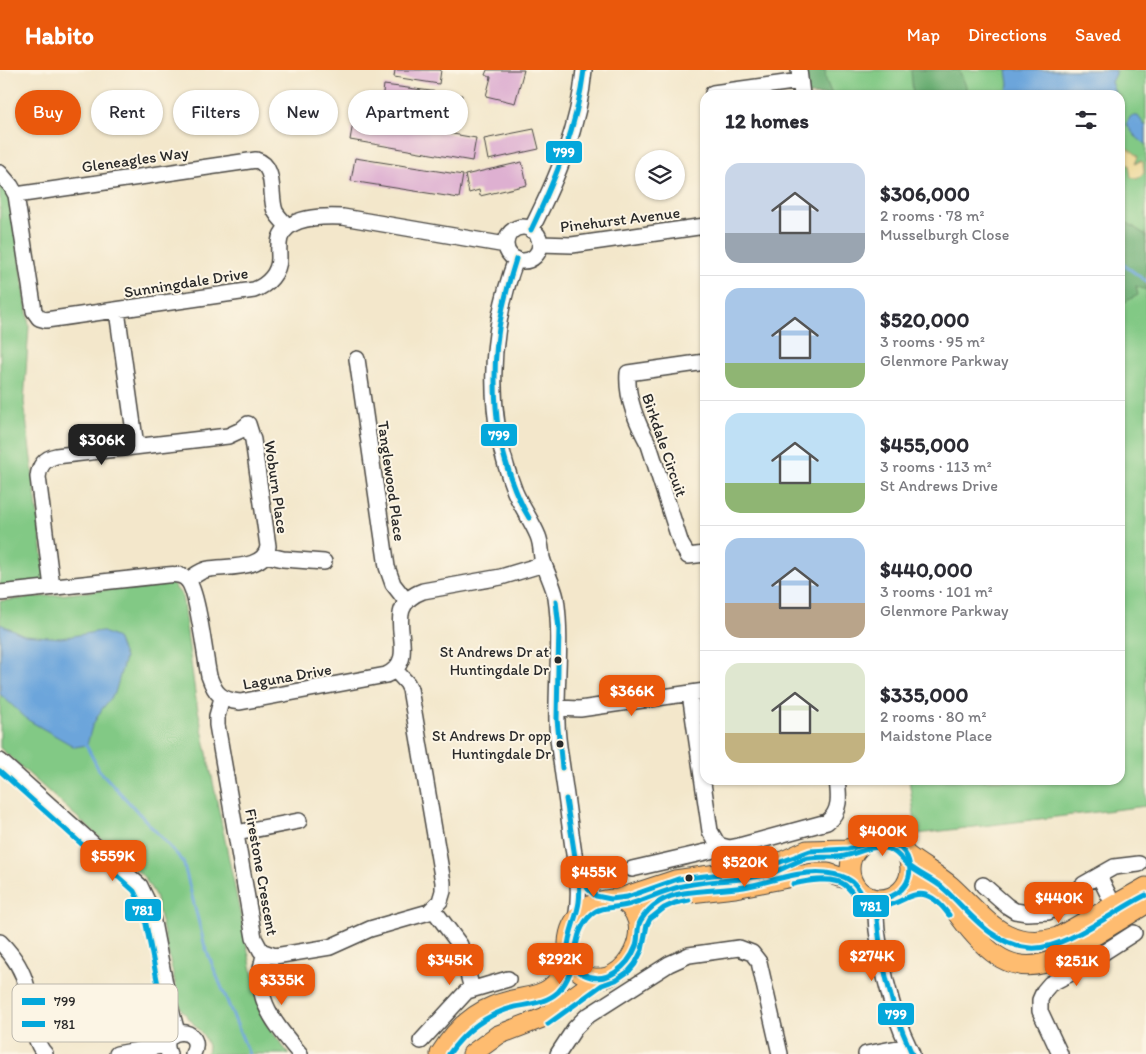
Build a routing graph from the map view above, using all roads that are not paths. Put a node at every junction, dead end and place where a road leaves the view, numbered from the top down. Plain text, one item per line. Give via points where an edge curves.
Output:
1 (584, 70) edge
2 (800, 82) edge
3 (737, 90) edge
4 (0, 173) edge
5 (16, 195) junction
6 (288, 227) junction
7 (700, 227) edge
8 (531, 230) junction
9 (540, 244) junction
10 (506, 245) junction
11 (516, 259) junction
12 (117, 311) junction
13 (357, 360) dead end
14 (700, 363) edge
15 (136, 446) junction
16 (266, 555) junction
17 (700, 555) edge
18 (324, 562) dead end
19 (544, 564) junction
20 (188, 580) junction
21 (52, 587) junction
22 (0, 593) edge
23 (407, 602) junction
24 (395, 670) junction
25 (700, 693) edge
26 (690, 694) junction
27 (222, 698) junction
28 (557, 708) junction
29 (0, 761) edge
30 (700, 762) edge
31 (703, 785) edge
32 (837, 785) edge
33 (299, 821) dead end
34 (236, 833) junction
35 (862, 845) junction
36 (720, 846) junction
37 (907, 855) junction
38 (1139, 864) dead end
39 (632, 869) dead end
40 (578, 873) junction
41 (1099, 876) junction
42 (852, 881) junction
43 (983, 885) dead end
44 (1146, 887) edge
45 (899, 892) junction
46 (875, 899) junction
47 (612, 900) junction
48 (1113, 904) junction
49 (1146, 904) edge
50 (433, 909) junction
51 (576, 920) junction
52 (639, 923) junction
53 (1134, 934) dead end
54 (0, 942) edge
55 (264, 953) junction
56 (568, 958) junction
57 (599, 978) junction
58 (508, 979) dead end
59 (27, 984) edge
60 (165, 984) edge
61 (472, 989) junction
62 (178, 1032) edge
63 (421, 1041) dead end
64 (38, 1042) edge
65 (168, 1050) edge
66 (910, 1050) edge
67 (45, 1054) edge
68 (117, 1054) edge
69 (193, 1054) edge
70 (300, 1054) edge
71 (440, 1054) edge
72 (472, 1054) edge
73 (558, 1054) edge
74 (780, 1054) edge
75 (866, 1054) edge
76 (1060, 1054) edge

1 - 8 street via 579,106 562,166
2 - 3 street
4 - 5 street, Sunningdale Drive
5 - 6 street, Gleneagles Way via 260,158 268,168 275,211
5 - 12 street, Sunningdale Drive via 37,316 50,320
6 - 10 street via 299,221 338,217
6 - 12 street, Sunningdale Drive via 280,239 277,268 261,287 244,293
7 - 9 street, Pinehurst Avenue via 572,245
8 - 9 street
8 - 10 street via 522,228 512,232
9 - 11 street via 530,260
10 - 11 street via 509,254
11 - 19 street via 496,330 495,410 509,475 520,504 538,536
12 - 15 street
13 - 23 street, Tanglewood Place via 387,569 393,584
14 - 17 street, Birkdale Circuit via 628,373 627,386 682,544 688,556
15 - 16 street, Woburn Place via 228,436 248,424 268,546
15 - 21 street via 52,457 40,467 38,477
16 - 18 street, Woburn Place
16 - 20 street, Woburn Place via 257,562 206,570
19 - 23 street via 501,577 423,591
19 - 28 street via 554,589 558,617
20 - 21 street via 181,575 167,575
20 - 27 street, Laguna Drive via 195,596 208,676
21 - 22 street
23 - 24 street via 400,615 402,657
24 - 27 street, Laguna Drive via 380,677 248,701
24 - 50 street via 410,689 443,882 442,895
25 - 26 street
26 - 28 street
26 - 30 street
27 - 34 street, Firestone Crescent via 217,725
28 - 40 street via 560,754
29 - 60 street via 140,886 150,907
31 - 36 street via 710,831
32 - 36 street via 838,806 827,822 739,846
33 - 34 street
34 - 55 street, Firestone Crescent via 254,938
35 - 37 main road via 872,840 888,840
35 - 42 main road via 850,864
35 - 47 main road via 847,849 807,850 772,866 675,880
36 - 39 street
37 - 45 main road via 910,871 906,885
37 - 48 main road via 945,881 997,929 1016,939 1034,941 1058,936
38 - 41 street via 1116,866
40 - 47 street via 593,894
40 - 51 street via 580,896
41 - 43 street via 1064,904 1048,912 1015,910
41 - 48 street
42 - 46 main road via 861,893
42 - 52 main road via 813,873 735,888 672,895 653,906
44 - 48 main road
45 - 46 main road via 884,899
45 - 49 main road via 911,887 937,891 991,952 1008,962 1028,965 1058,958
46 - 66 street via 887,982
47 - 51 main road via 591,905
47 - 52 main road via 629,906
50 - 55 street, Firestone Crescent via 370,929 330,947 279,956
50 - 61 street via 460,945
51 - 56 main road via 568,940
52 - 57 main road via 636,946 626,964 615,973
53 - 76 street via 1050,984 1044,991 1040,1011
54 - 59 street via 22,971
55 - 70 street via 260,976 266,1008
56 - 57 main road via 580,972
56 - 71 main road via 561,976 550,988 477,1014 456,1033
57 - 72 main road via 545,1017 498,1035
58 - 61 street
61 - 63 street via 462,995
62 - 69 street via 187,1033 194,1039
64 - 67 street
65 - 68 street
66 - 75 street
73 - 74 street via 586,1017 669,964 695,953 739,948 752,953 759,962

